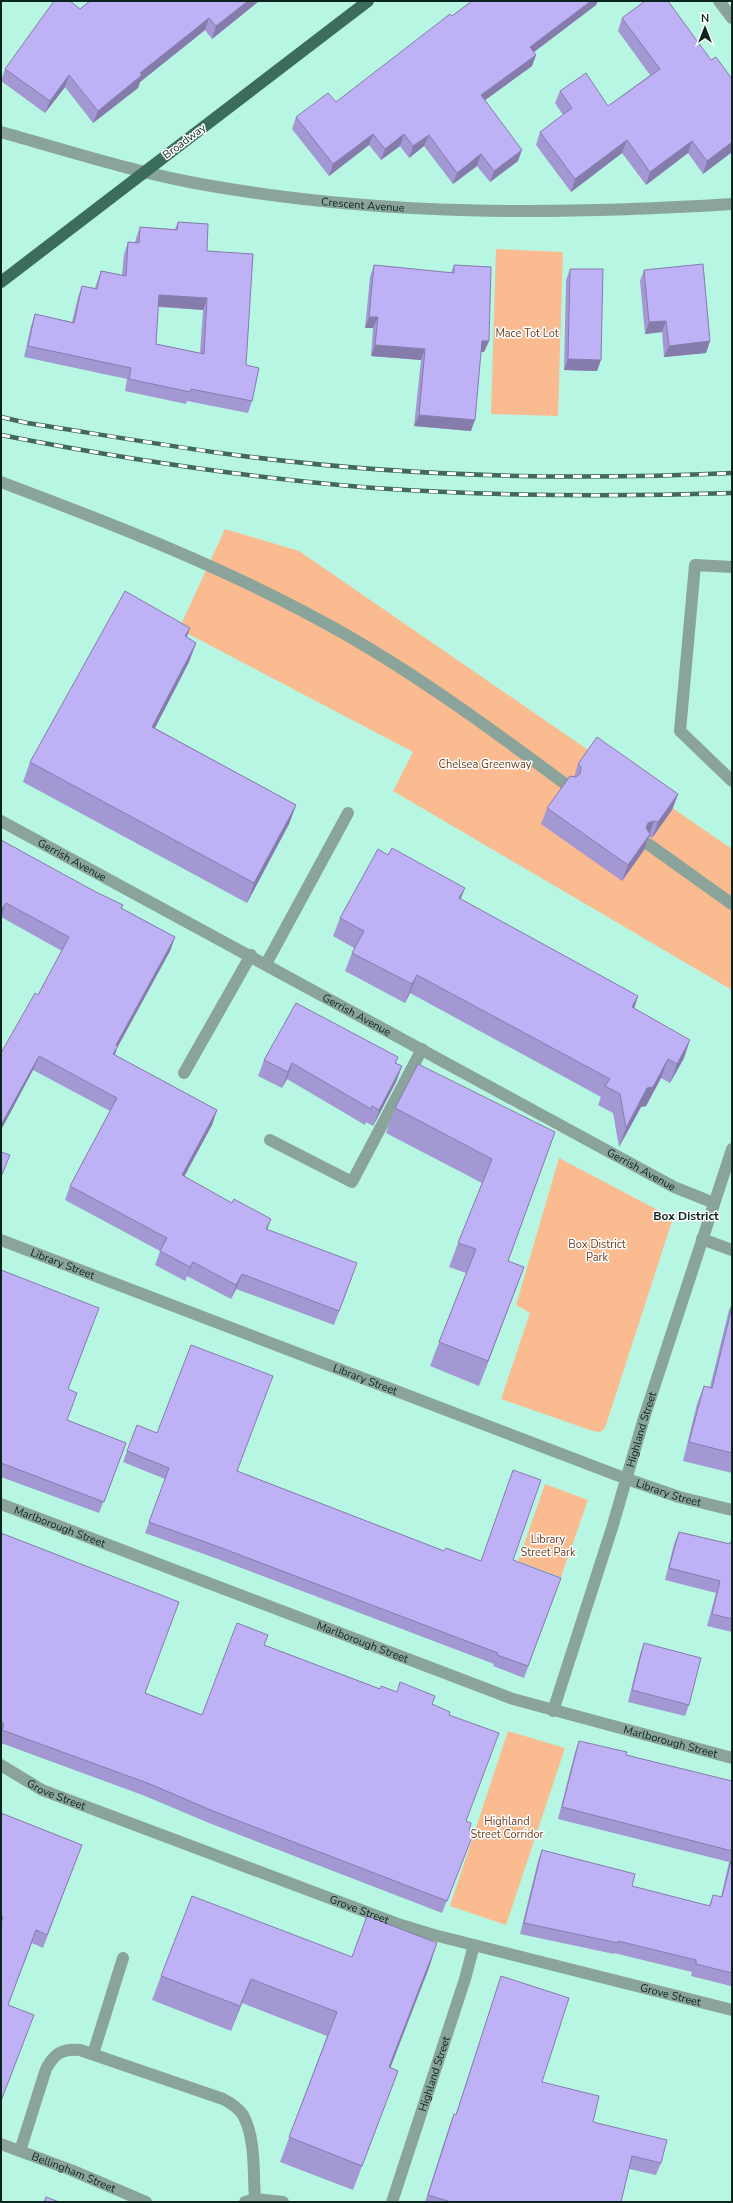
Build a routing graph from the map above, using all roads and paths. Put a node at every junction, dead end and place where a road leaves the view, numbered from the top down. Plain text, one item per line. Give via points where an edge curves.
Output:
1 (368, 1) edge
2 (719, 1) edge
3 (732, 18) edge
4 (1, 132) edge
5 (143, 171) junction
6 (732, 204) edge
7 (1, 282) edge
8 (1, 482) edge
9 (732, 567) edge
10 (732, 781) edge
11 (568, 786) edge
12 (348, 813) dead end
13 (1, 821) edge
14 (648, 844) edge
15 (732, 904) edge
16 (251, 955) junction
17 (266, 964) junction
18 (422, 1049) junction
19 (184, 1073) dead end
20 (270, 1140) dead end
21 (732, 1149) edge
22 (714, 1203) junction
23 (1, 1240) edge
24 (702, 1240) junction
25 (732, 1250) edge
26 (627, 1479) junction
27 (1, 1504) edge
28 (732, 1510) edge
29 (553, 1711) junction
30 (732, 1758) edge
31 (1, 1764) edge
32 (474, 1945) junction
33 (123, 1958) dead end
34 (732, 2010) edge
35 (93, 2054) junction
36 (1, 2144) edge
37 (20, 2151) junction
38 (250, 2201) edge
39 (146, 2202) edge
40 (283, 2202) edge
41 (392, 2202) edge

1 - 5 main road, Broadway
2 - 3 street
4 - 5 street, Crescent Avenue
5 - 6 street, Crescent Avenue via 206,185 266,194 423,209 560,212
5 - 7 main road, Broadway
8 - 11 street via 174,549 316,618 443,695
9 - 10 street via 694,565 680,731
12 - 17 street
13 - 16 street, Gerrish Avenue
14 - 15 street
16 - 17 street, Gerrish Avenue
16 - 19 street
17 - 18 street, Gerrish Avenue
18 - 20 street via 352,1182
18 - 22 street, Gerrish Avenue via 674,1187
21 - 22 street, Highland Street
22 - 24 street, Highland Street
23 - 26 street, Library Street
24 - 25 street
24 - 26 street, Highland Street via 644,1418
26 - 28 street, Library Street via 679,1497
26 - 29 street, Highland Street
27 - 29 street, Marlborough Street via 513,1699
29 - 30 street, Marlborough Street
31 - 32 street, Grove Street via 42,1790 401,1926
32 - 34 street, Grove Street
32 - 41 street, Highland Street
33 - 35 street
35 - 37 street via 70,2049 60,2051 52,2059 46,2069
35 - 38 street via 224,2099 234,2105 242,2115 249,2134
36 - 37 street, Bellingham Street
37 - 39 street, Bellingham Street
38 - 40 street

